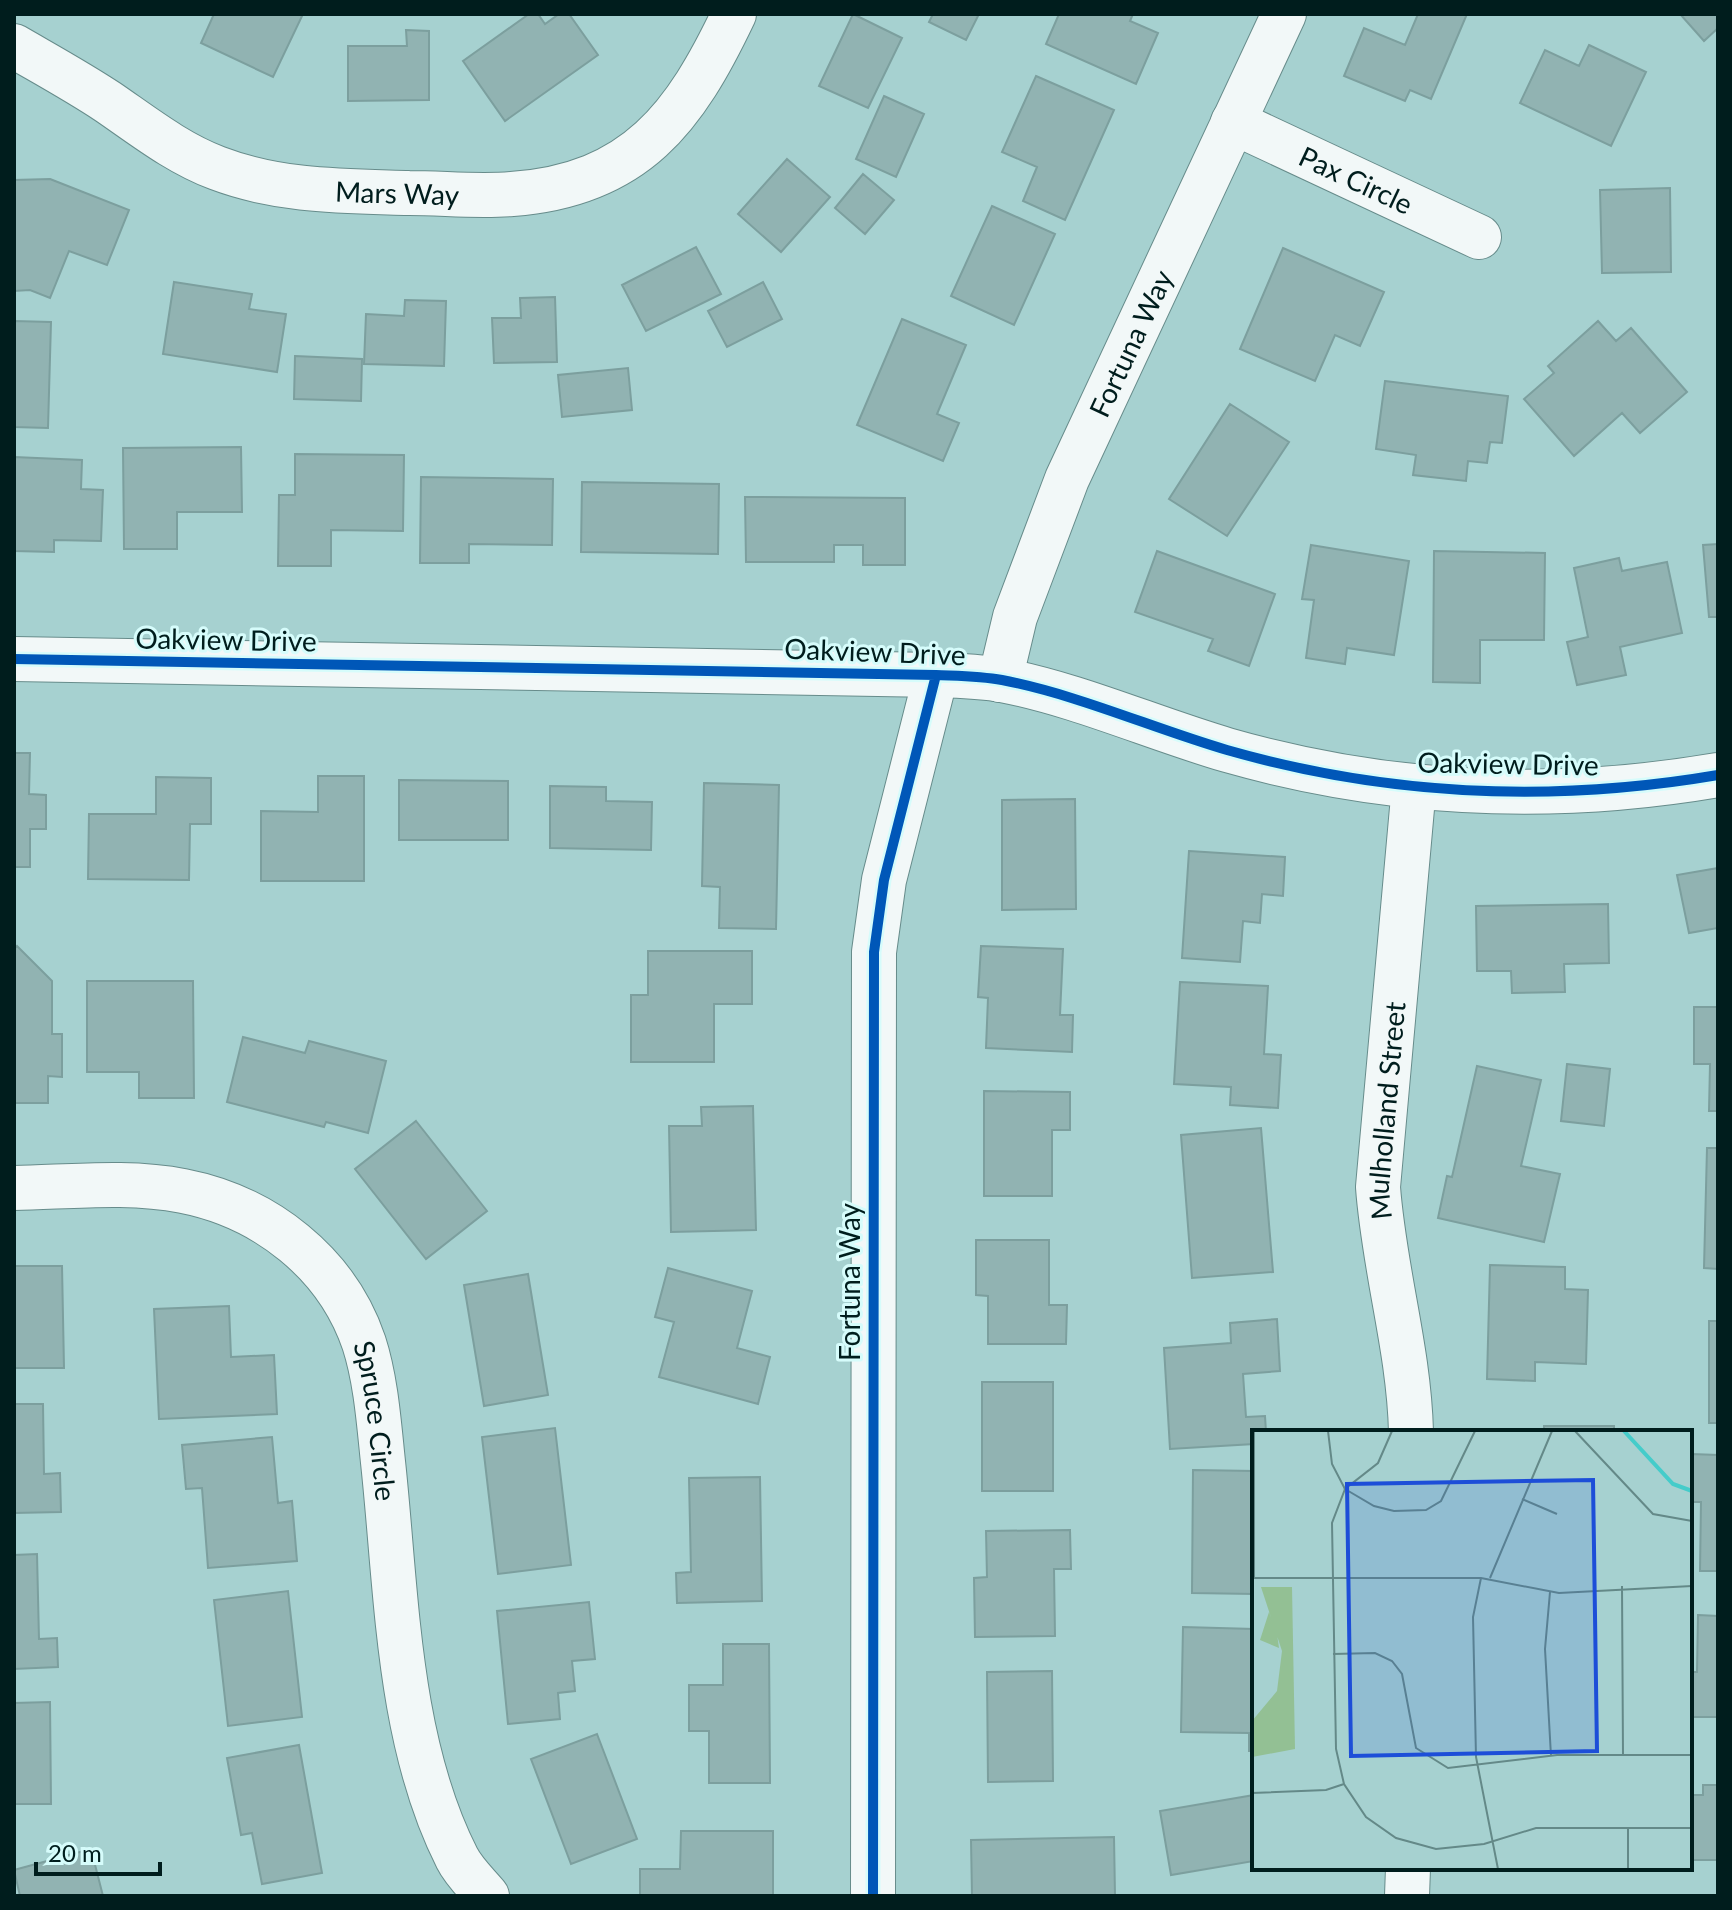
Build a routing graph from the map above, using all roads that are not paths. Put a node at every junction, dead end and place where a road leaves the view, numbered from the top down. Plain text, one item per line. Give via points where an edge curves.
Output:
1 (20, 14) edge
2 (734, 14) edge
3 (1284, 14) edge
4 (14, 18) edge
5 (14, 46) edge
6 (1233, 122) junction
7 (1479, 237) dead end
8 (14, 659) edge
9 (936, 675) junction
10 (1000, 680) junction
11 (1718, 775) edge
12 (1414, 786) junction
13 (14, 1188) edge
14 (1411, 1430) edge
15 (1408, 1870) edge
16 (487, 1896) edge
17 (873, 1896) edge
18 (1407, 1896) edge

1 - 4 street
2 - 5 street, Mars Way via 707,72 666,128 585,178 511,194 333,191 260,182 194,158
3 - 6 street, Fortuna Way
6 - 7 street, Pax Circle
6 - 10 street, Fortuna Way via 1067,479 1015,617
8 - 9 street, Oakview Drive
9 - 10 street, Oakview Drive
9 - 17 street, Fortuna Way via 884,880 874,952
10 - 12 street, Oakview Drive via 1063,695 1228,750
11 - 12 street, Oakview Drive via 1593,791
12 - 14 street, Mulholland Street via 1378,1187 1407,1366
13 - 16 street, Spruce Circle via 169,1189 235,1205 301,1246 336,1286 364,1343 379,1424 413,1730 429,1792 458,1861
15 - 18 street

